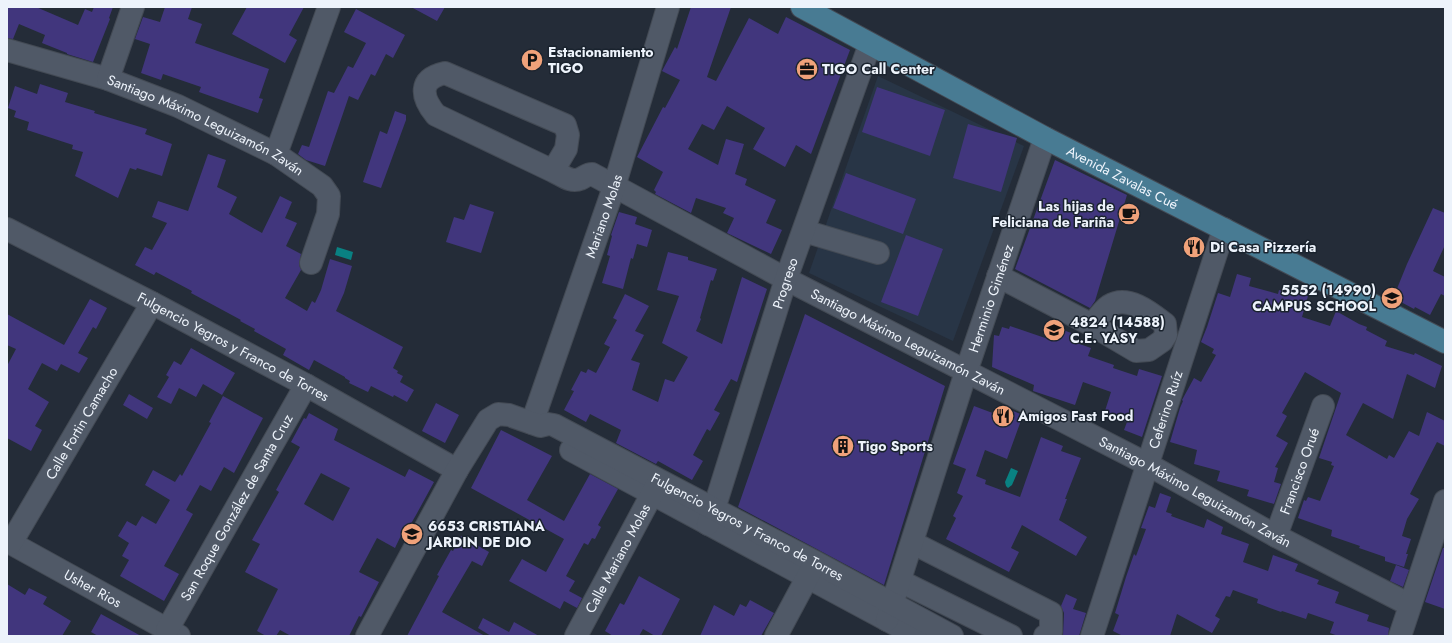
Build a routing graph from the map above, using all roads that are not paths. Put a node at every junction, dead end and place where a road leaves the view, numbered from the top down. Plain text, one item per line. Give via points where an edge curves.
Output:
1 (133, 7) edge
2 (329, 7) edge
3 (668, 7) edge
4 (802, 7) edge
5 (870, 44) junction
6 (7, 50) edge
7 (108, 79) junction
8 (1044, 138) junction
9 (276, 154) junction
10 (553, 171) junction
11 (614, 187) junction
12 (7, 229) edge
13 (1224, 229) junction
14 (804, 230) junction
15 (878, 253) dead end
16 (311, 263) dead end
17 (998, 276) junction
18 (786, 279) junction
19 (152, 303) junction
20 (1092, 325) dead end
21 (1445, 342) edge
22 (966, 372) junction
23 (306, 385) junction
24 (1323, 406) dead end
25 (536, 424) junction
26 (1146, 464) junction
27 (457, 470) junction
28 (656, 487) junction
29 (1445, 501) edge
30 (711, 516) junction
31 (1276, 536) junction
32 (9, 542) edge
33 (913, 543) junction
34 (1438, 547) edge
35 (812, 570) junction
36 (900, 582) junction
37 (1410, 605) junction
38 (890, 612) junction
39 (175, 634) edge
40 (367, 636) edge
41 (576, 636) edge
42 (776, 636) edge
43 (917, 636) edge
44 (952, 636) edge
45 (1011, 636) edge
46 (1045, 636) edge
47 (1092, 636) edge
48 (1400, 636) edge

1 - 7 street
2 - 9 street
3 - 11 street, Mariano Molas
4 - 5 main road, Avenida Zavalas Cué
5 - 8 main road, Avenida Zavalas Cué
5 - 14 street, Progreso
6 - 7 street, Santiago Máximo Leguizamón Zaván
7 - 9 street, Santiago Máximo Leguizamón Zaván via 178,106
8 - 13 main road, Avenida Zavalas Cué
8 - 17 street, Herminio Giménez
9 - 16 street, Santiago Máximo Leguizamón Zaván via 322,186 329,196 328,214
10 - 10 street, Santiago Máximo Leguizamón Zaván via 436,115 425,96 425,85 433,75 445,72 565,125 568,135 566,149
10 - 11 street, Santiago Máximo Leguizamón Zaván via 571,180 592,174
11 - 18 street, Santiago Máximo Leguizamón Zaván
11 - 25 street, Mariano Molas
12 - 19 street, Fulgencio Yegros y Franco de Torres
13 - 21 main road, Avenida Zavalas Cué
13 - 26 street, Ceferino Ruíz
14 - 15 street
14 - 18 street, Progreso
17 - 20 street
17 - 22 street, Herminio Giménez
18 - 22 street, Santiago Máximo Leguizamón Zaván
18 - 30 street, Progreso
19 - 23 street, Fulgencio Yegros y Franco de Torres
19 - 32 street, Calle Fortin Camacho
22 - 26 street, Santiago Máximo Leguizamón Zaván
22 - 33 street, Herminio Giménez
23 - 27 street, Fulgencio Yegros y Franco de Torres
23 - 39 street, San Roque González de Santa Cruz
24 - 31 street, Francisco Orué
25 - 27 street, Fulgencio Yegros y Franco de Torres via 509,414 498,414 488,420
25 - 28 street, Fulgencio Yegros y Franco de Torres via 554,425
26 - 31 street, Santiago Máximo Leguizamón Zaván
26 - 47 street, Ceferino Ruíz
27 - 40 street
28 - 30 street, Fulgencio Yegros y Franco de Torres
28 - 41 street, Calle Mariano Molas
29 - 34 street
30 - 35 street, Fulgencio Yegros y Franco de Torres
31 - 37 street, Santiago Máximo Leguizamón Zaván
32 - 39 street, Usher Rios
33 - 36 street, Herminio Giménez
33 - 46 street via 1052,613 1051,632
34 - 37 street
35 - 38 street, Fulgencio Yegros y Franco de Torres
35 - 42 street
36 - 38 street, Herminio Giménez
36 - 45 street
37 - 48 street
38 - 43 street, Fulgencio Yegros y Franco de Torres
38 - 44 street, Fulgencio Yegros y Franco de Torres

